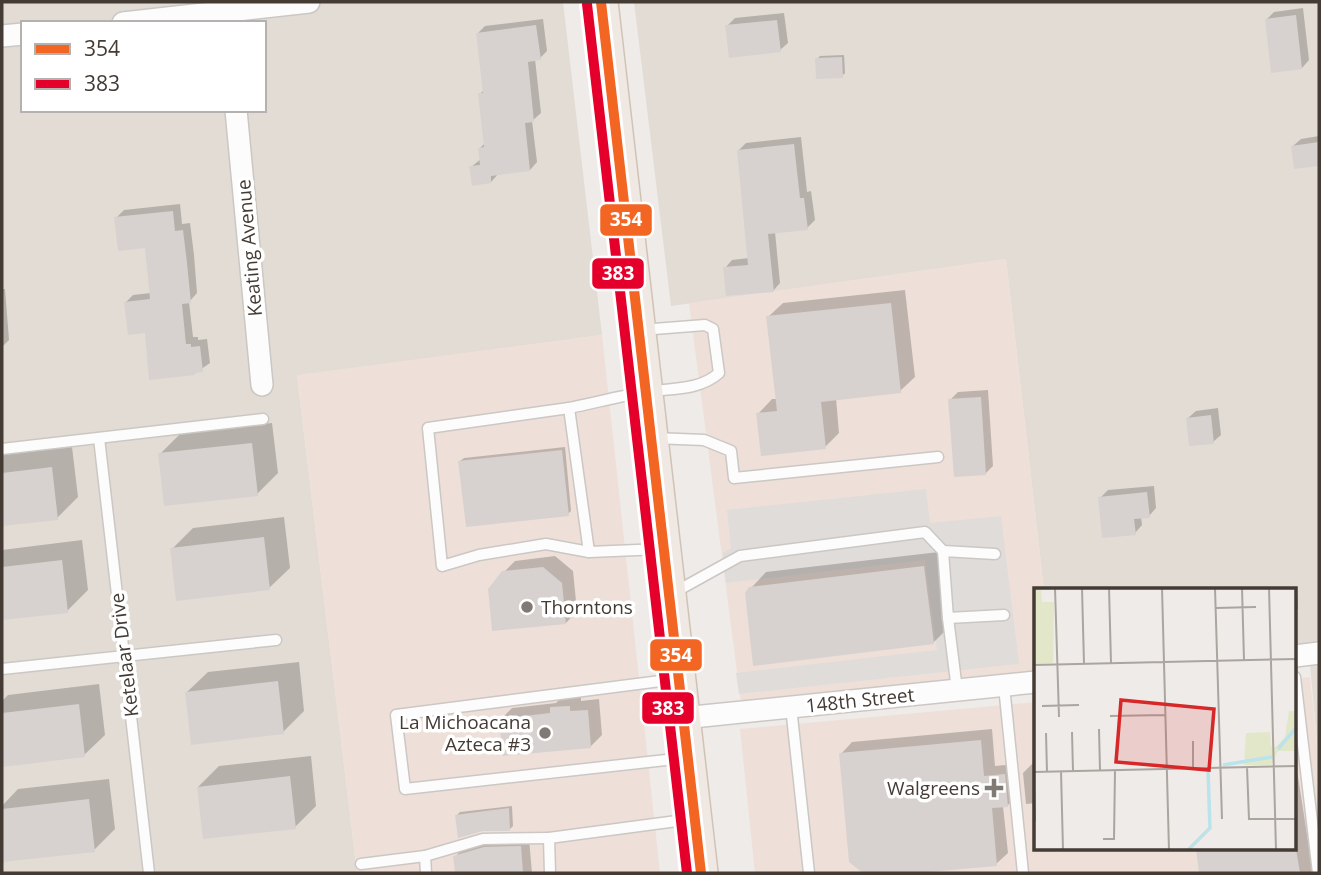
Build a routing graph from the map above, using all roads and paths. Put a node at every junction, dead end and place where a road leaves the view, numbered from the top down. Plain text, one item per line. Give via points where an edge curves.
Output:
1 (309, 2) edge
2 (601, 2) edge
3 (227, 17) edge
4 (158, 21) edge
5 (21, 34) edge
6 (2, 36) edge
7 (236, 112) edge
8 (639, 330) junction
9 (262, 385) dead end
10 (646, 392) junction
11 (569, 408) junction
12 (263, 419) dead end
13 (99, 438) junction
14 (651, 438) junction
15 (2, 449) edge
16 (938, 457) dead end
17 (664, 549) junction
18 (943, 551) junction
19 (589, 552) junction
20 (995, 554) dead end
21 (669, 595) junction
22 (1004, 615) dead end
23 (948, 618) junction
24 (275, 640) dead end
25 (1319, 653) edge
26 (124, 656) junction
27 (1296, 656) edge
28 (2, 669) edge
29 (679, 679) junction
30 (1034, 682) edge
31 (1004, 686) junction
32 (957, 690) junction
33 (1296, 691) edge
34 (791, 707) junction
35 (683, 718) junction
36 (688, 758) junction
37 (695, 819) junction
38 (549, 838) junction
39 (425, 856) junction
40 (361, 864) dead end
41 (149, 873) edge
42 (426, 873) edge
43 (550, 873) edge
44 (701, 873) edge
45 (809, 873) edge
46 (1023, 873) edge
47 (1318, 873) edge

1 - 3 street
2 - 8 main road
3 - 4 street
5 - 6 street
7 - 9 street, Keating Avenue
8 - 10 main road
8 - 10 lane via 705,325 713,328 715,335 719,373 693,386
10 - 11 lane
10 - 14 main road
11 - 19 lane
11 - 19 lane via 428,428 442,566 546,544
12 - 13 lane
13 - 15 lane
13 - 26 lane, Ketelaar Drive
14 - 16 lane via 704,440 731,451 734,478
14 - 17 main road
17 - 19 lane
17 - 21 main road
18 - 20 lane
18 - 21 lane via 925,532 740,556
18 - 23 lane
21 - 29 main road
22 - 23 lane
23 - 32 lane
24 - 26 lane
25 - 27 street
26 - 28 lane
26 - 41 lane, Ketelaar Drive
29 - 35 main road
29 - 36 lane via 396,715 405,789
30 - 31 street, 148th Street
31 - 32 street, 148th Street
31 - 46 lane
32 - 34 street, 148th Street
33 - 47 lane
34 - 35 street, 148th Street
34 - 45 lane
35 - 36 main road
36 - 37 main road
37 - 38 lane
37 - 44 main road
38 - 39 lane via 483,839
38 - 43 lane
39 - 40 lane
39 - 42 lane

